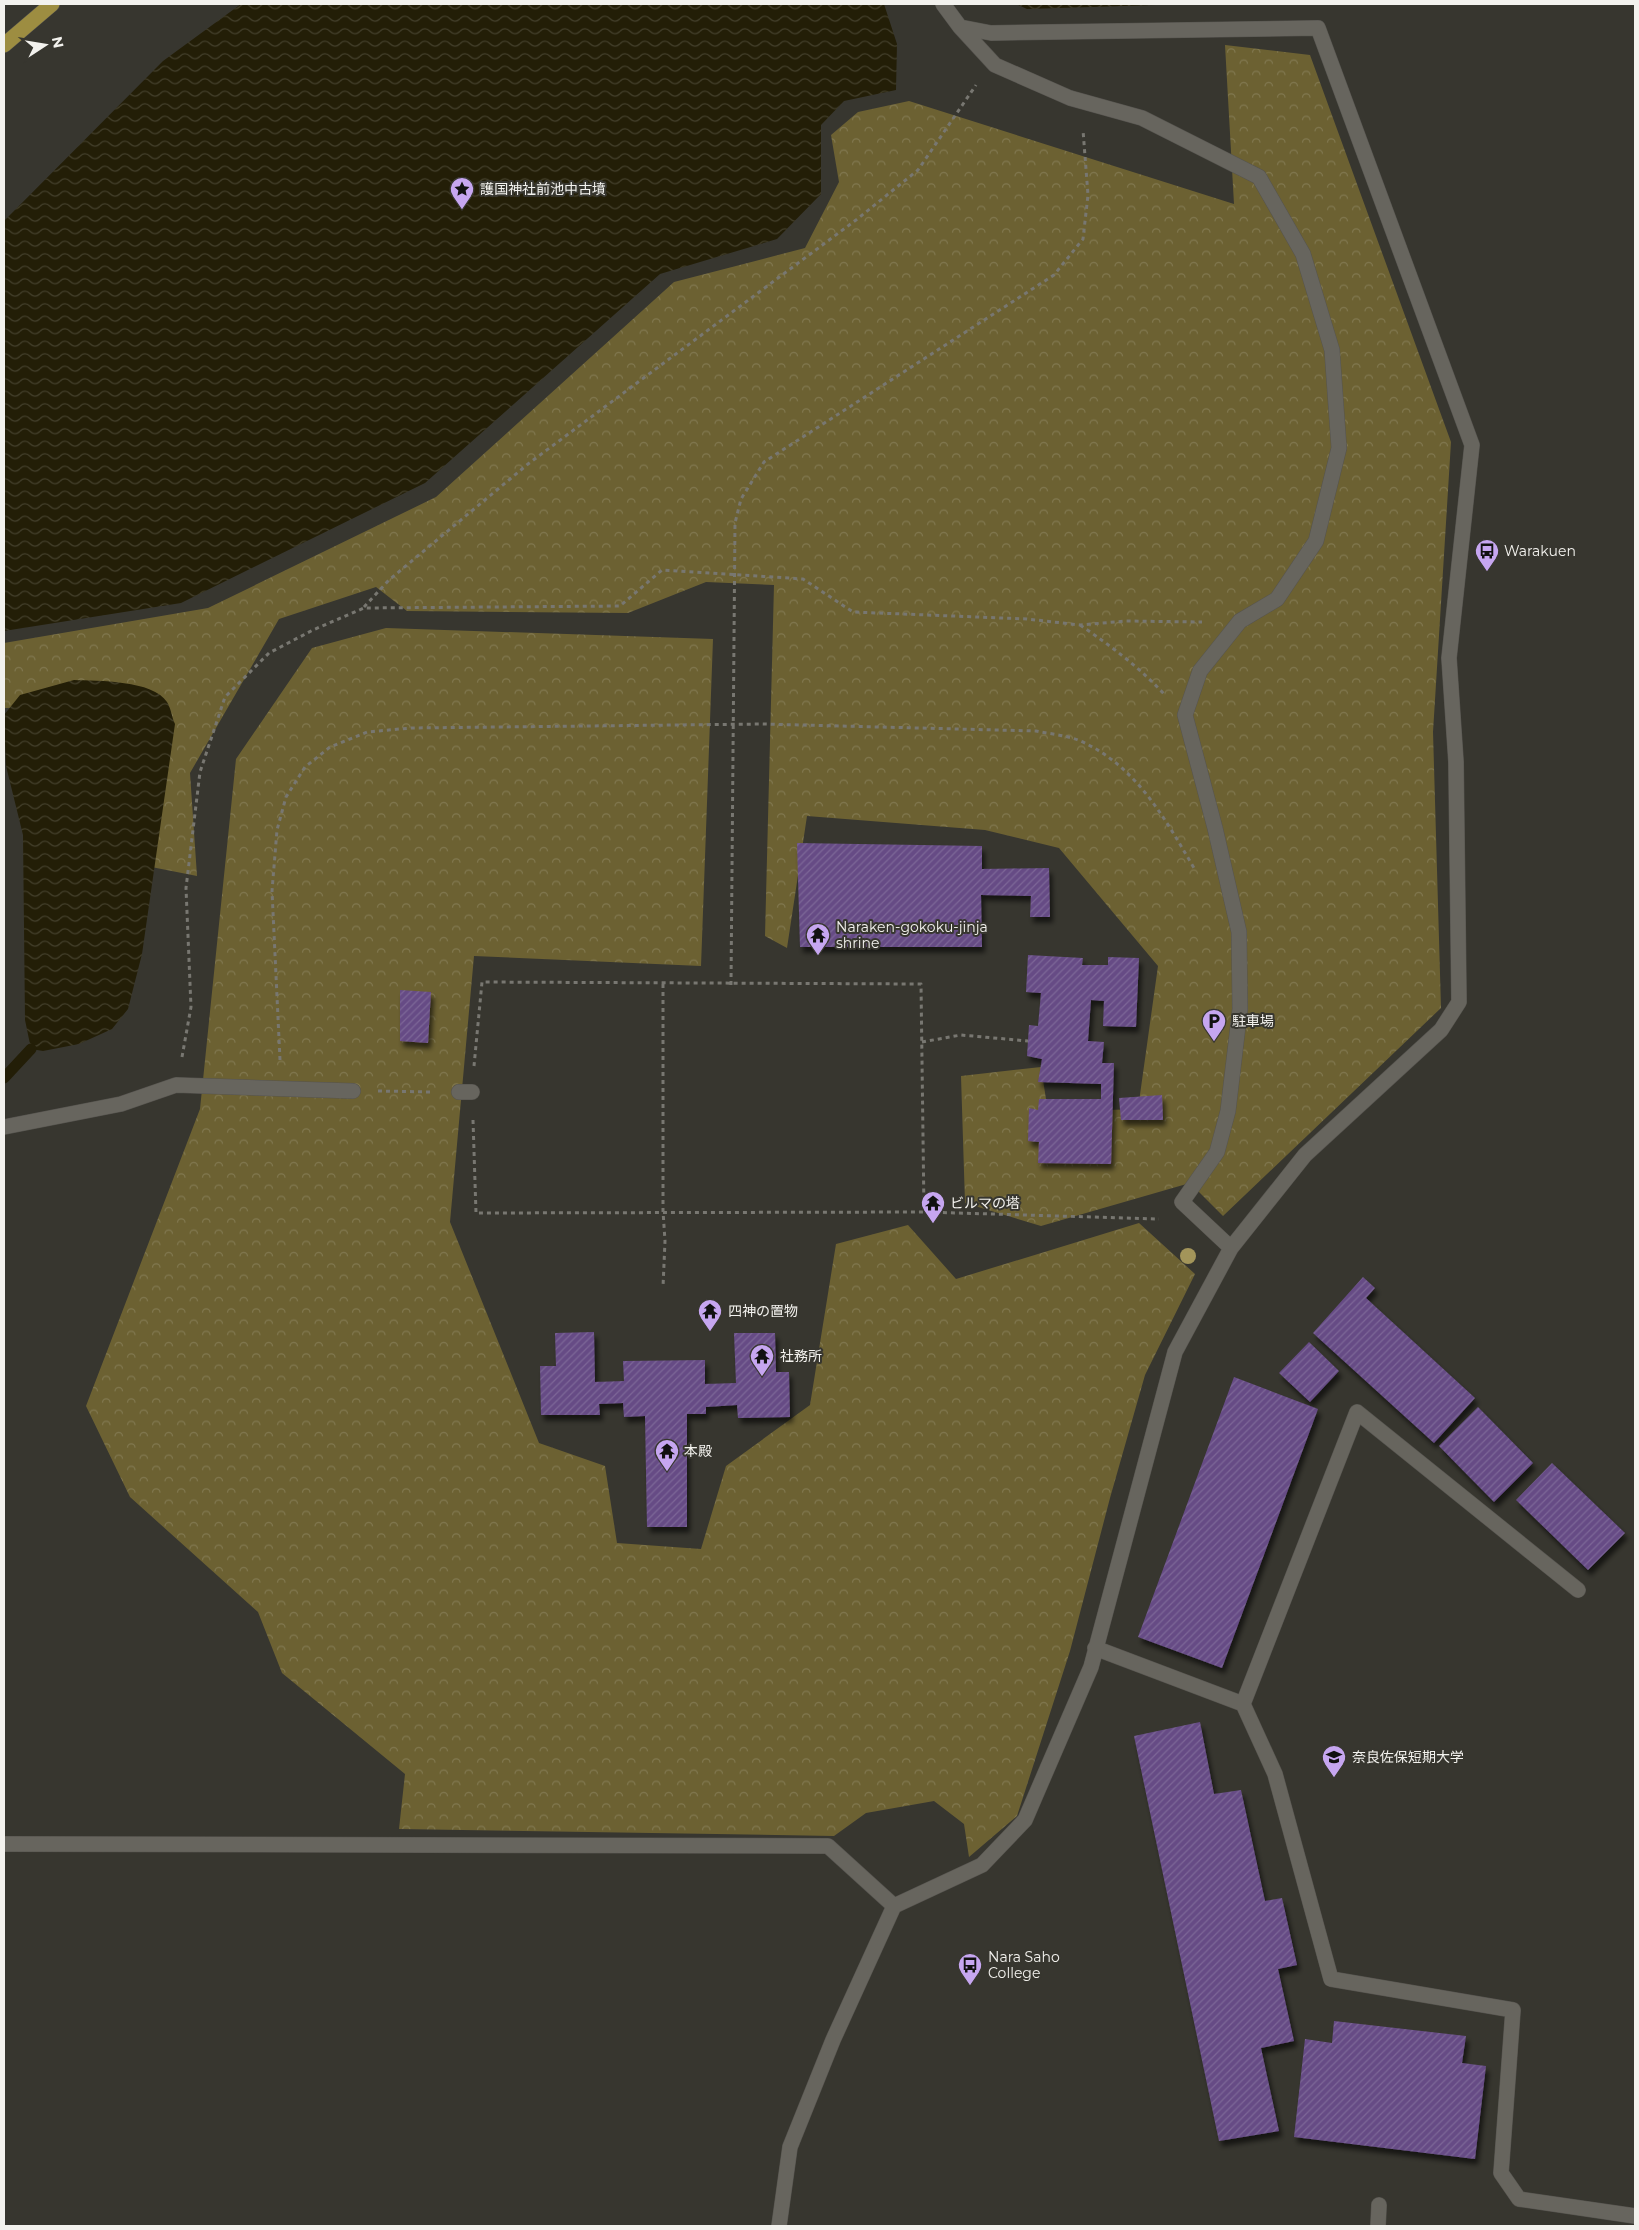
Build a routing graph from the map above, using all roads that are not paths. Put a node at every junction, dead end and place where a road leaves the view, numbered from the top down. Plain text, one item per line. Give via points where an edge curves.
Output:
1 (52, 4) edge
2 (943, 4) edge
3 (960, 26) junction
4 (4, 45) edge
5 (353, 1091) road end
6 (4, 1127) edge
7 (1231, 1248) junction
8 (1578, 1590) dead end
9 (1095, 1648) junction
10 (1243, 1704) junction
11 (4, 1844) edge
12 (894, 1906) junction
13 (1379, 2205) dead end
14 (1635, 2216) edge
15 (779, 2226) edge
16 (1378, 2226) edge

1 - 4 main road
2 - 3 street
3 - 7 street via 995,65 1070,98 1142,118 1259,177 1303,254 1332,350 1339,448 1316,542 1277,599 1240,621 1200,671 1185,715 1239,932 1240,1009 1228,1112 1217,1152 1182,1202
3 - 7 street via 991,33 1318,28 1472,445 1449,658 1456,762 1458,1002 1441,1030 1305,1155
5 - 6 street via 176,1085 121,1104
7 - 9 street via 1175,1352
8 - 10 street via 1357,1412
9 - 10 street
9 - 12 street via 1091,1666 1025,1820 982,1865
10 - 14 street via 1275,1774 1331,1979 1513,2010 1501,2172 1509,2187 1519,2200
11 - 12 street via 828,1846
12 - 15 street via 833,2040 790,2147
13 - 16 street

